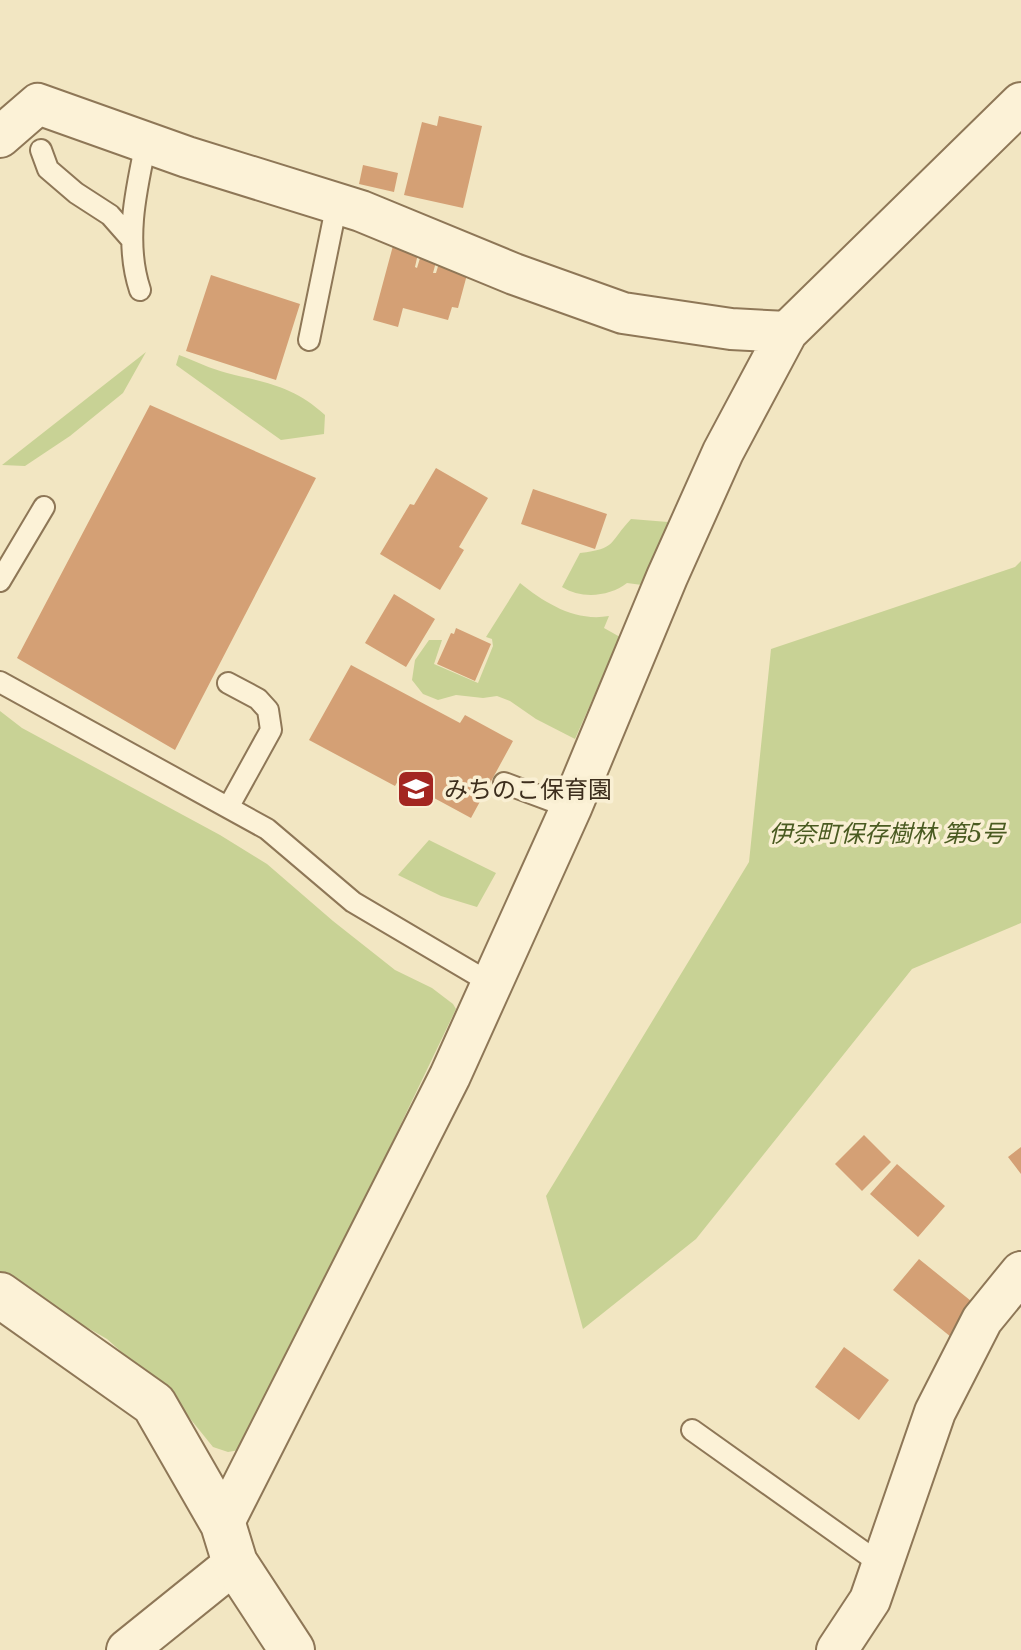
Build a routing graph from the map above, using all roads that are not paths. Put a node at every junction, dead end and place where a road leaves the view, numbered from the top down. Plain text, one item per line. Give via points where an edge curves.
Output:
1 (1021, 103) edge
2 (0, 137) edge
3 (146, 143) junction
4 (41, 150) dead end
5 (337, 203) junction
6 (132, 240) junction
7 (140, 290) dead end
8 (787, 332) junction
9 (309, 340) dead end
10 (44, 507) dead end
11 (0, 581) edge
12 (0, 682) edge
13 (228, 683) dead end
14 (504, 783) dead end
15 (229, 806) junction
16 (571, 808) junction
17 (492, 984) junction
18 (1021, 1272) edge
19 (0, 1295) edge
20 (692, 1430) dead end
21 (229, 1544) junction
22 (882, 1565) junction
23 (127, 1650) edge
24 (292, 1650) edge
25 (837, 1650) edge

1 - 8 street
2 - 3 street via 38,104
3 - 5 street
3 - 6 lane
4 - 6 lane via 48,169 110,215
5 - 8 street via 623,313
5 - 9 lane
6 - 7 lane
8 - 16 street via 723,452
10 - 11 lane
12 - 15 lane
13 - 15 lane via 258,699 268,710 271,730
14 - 16 lane
15 - 17 lane via 267,829 353,902
16 - 17 street
17 - 21 street
18 - 22 street via 982,1320 935,1412
19 - 21 street via 154,1404
20 - 22 lane
21 - 23 street
21 - 24 street
22 - 25 street via 870,1600

